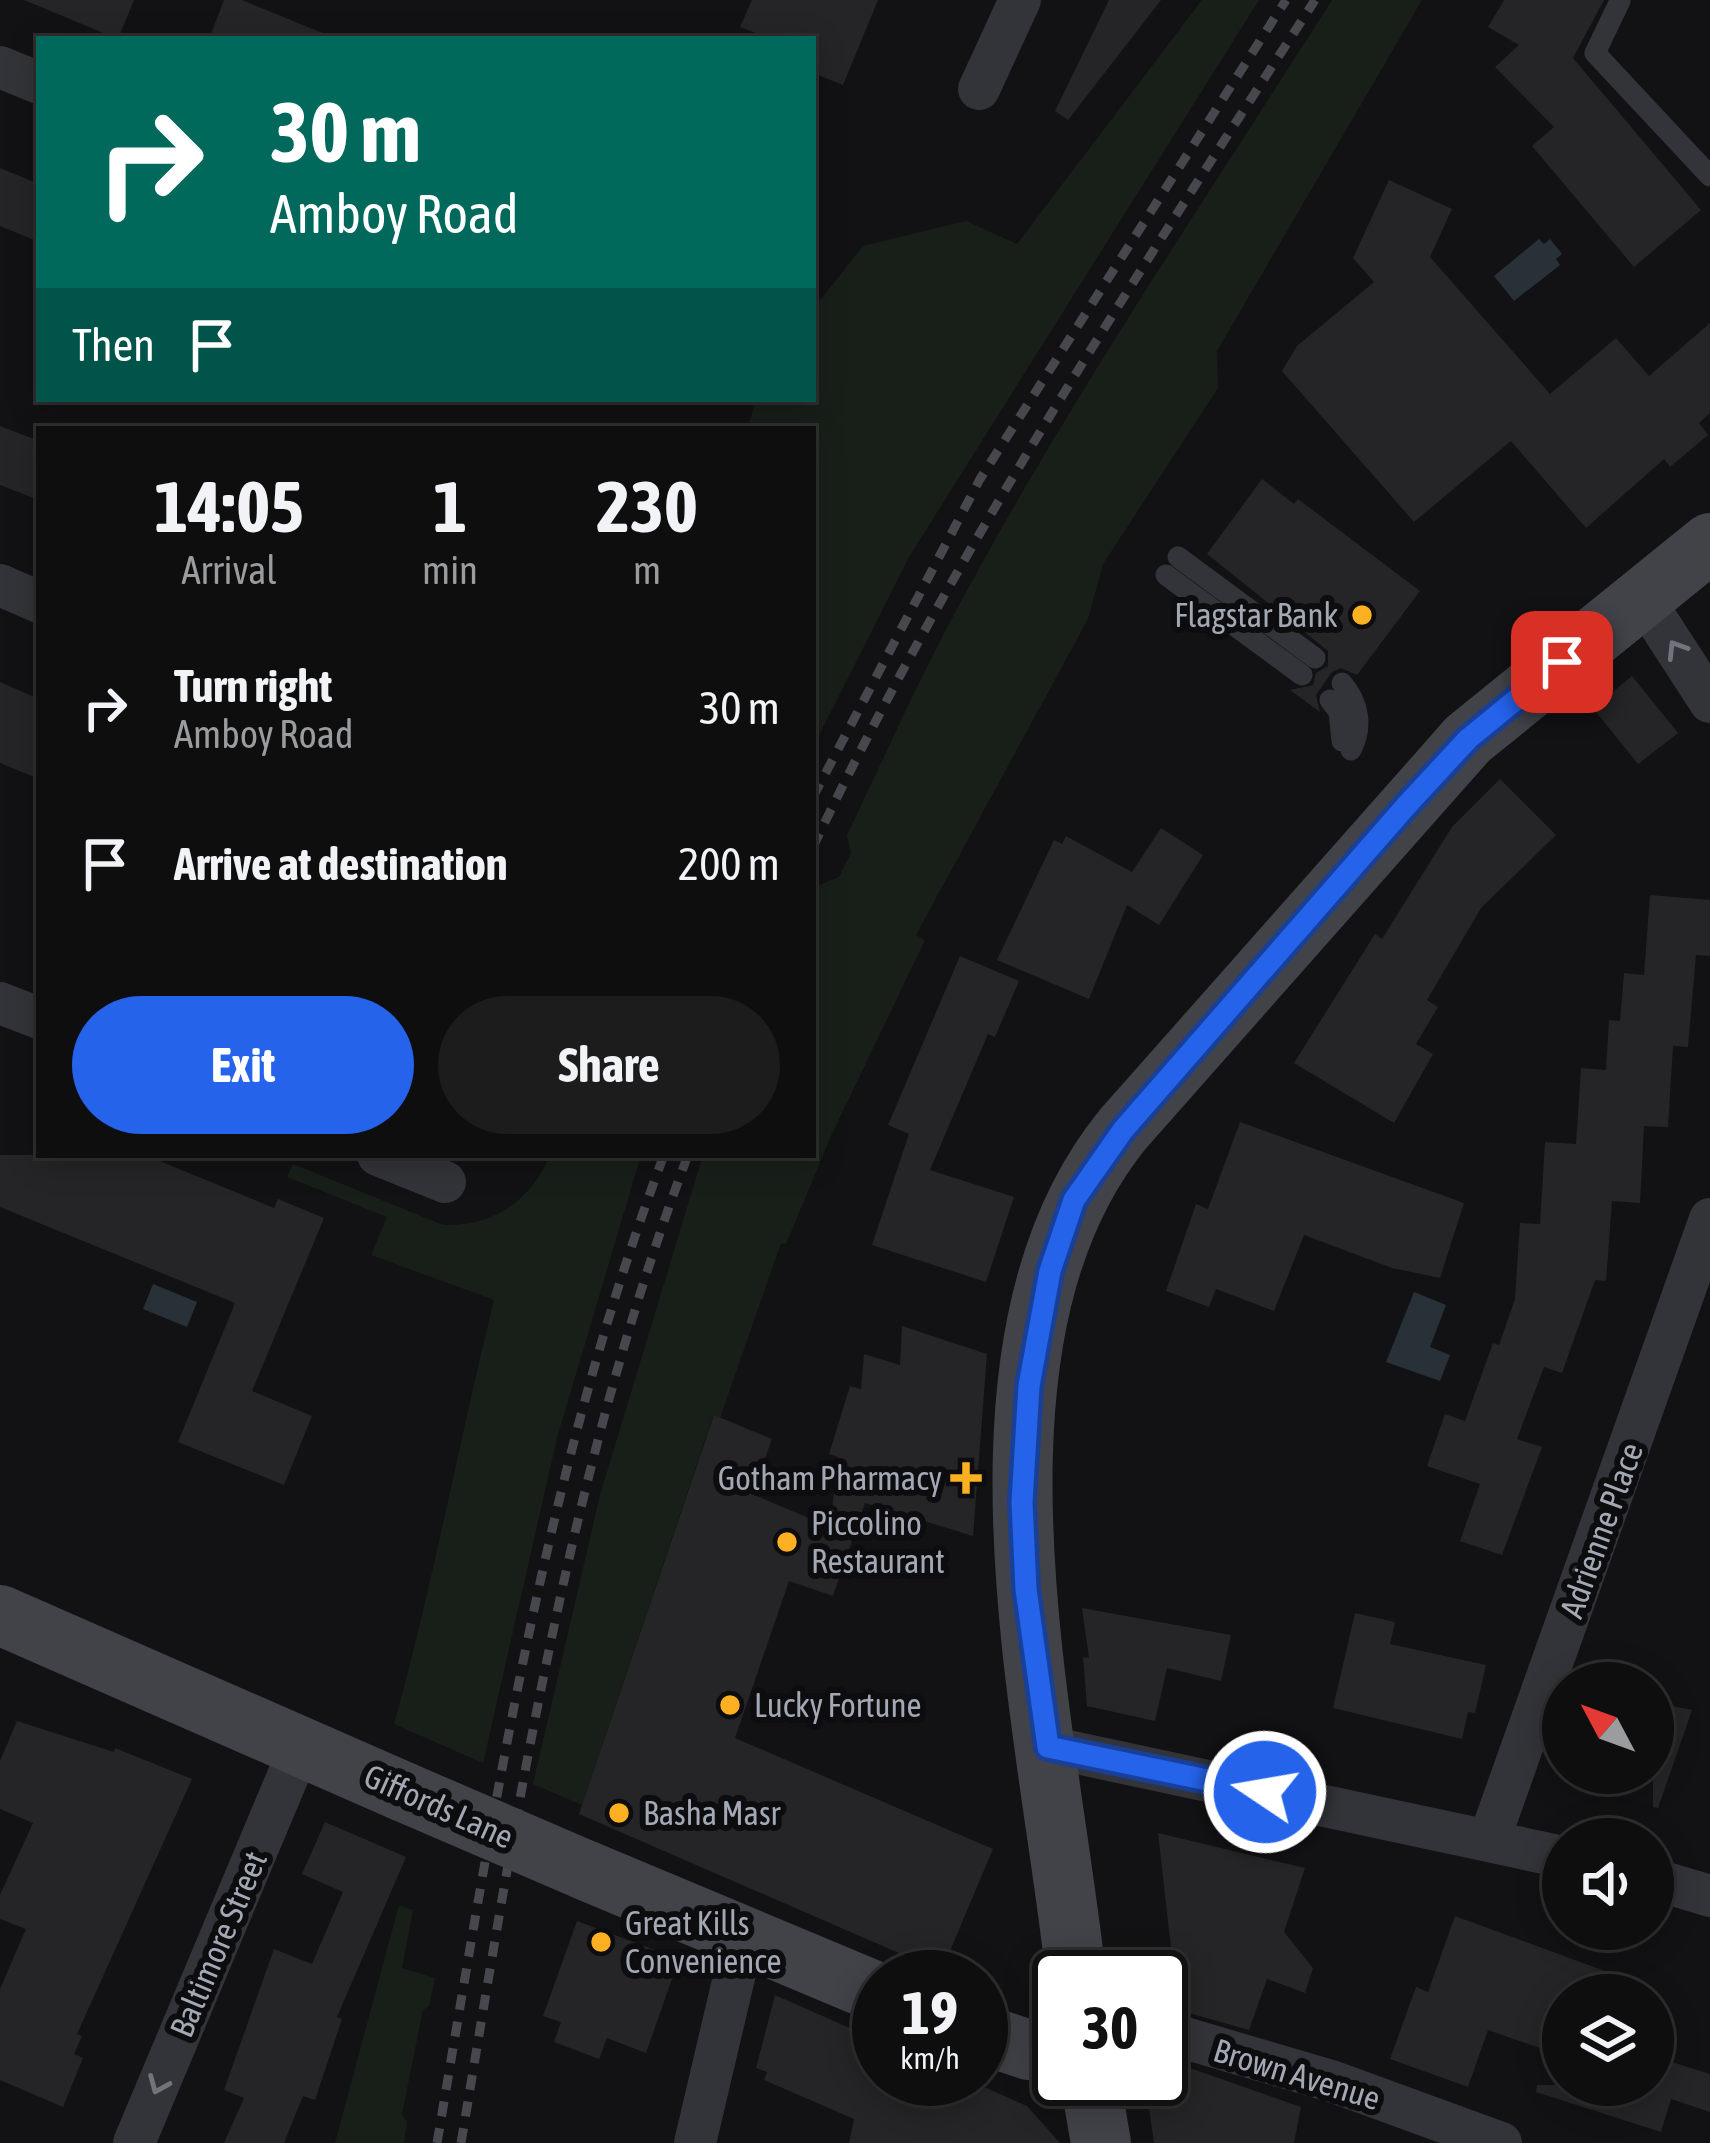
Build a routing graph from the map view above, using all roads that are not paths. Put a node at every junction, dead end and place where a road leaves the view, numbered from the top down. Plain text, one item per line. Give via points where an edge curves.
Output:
1 (1020, 0) edge
2 (1620, 1) edge
3 (0, 67) edge
4 (36, 82) edge
5 (979, 89) dead end
6 (1710, 176) edge
7 (1710, 543) edge
8 (1172, 566) dead end
9 (0, 585) edge
10 (1642, 597) junction
11 (36, 601) edge
12 (1308, 667) dead end
13 (1336, 692) dead end
14 (1710, 702) edge
15 (1347, 746) dead end
16 (0, 1003) edge
17 (36, 1017) edge
18 (385, 1158) edge
19 (445, 1182) dead end
20 (1710, 1219) edge
21 (1702, 1278) edge
22 (0, 1616) edge
23 (302, 1744) junction
24 (1048, 1747) junction
25 (1489, 1840) junction
26 (1542, 1852) edge
27 (1674, 1885) edge
28 (1710, 1896) edge
29 (743, 1939) junction
30 (1073, 1950) edge
31 (852, 1982) edge
32 (1188, 2039) edge
33 (1095, 2106) edge
34 (134, 2143) edge
35 (695, 2143) edge
36 (1101, 2143) edge
37 (1501, 2143) edge

1 - 5 street
2 - 6 lane via 1595,53
3 - 4 street
7 - 10 main road
8 - 12 lane
9 - 11 street
14 -> 10 street
10 - 24 main road via 1468,739 1153,1094 1074,1200 1050,1271 1029,1386 1022,1502
13 - 15 lane
16 - 17 street
18 - 19 street
20 - 21 street, Adrienne Place
21 - 25 street, Adrienne Place
22 - 23 main road, Giffords Lane
23 - 29 main road, Giffords Lane, bridge
23 -> 34 street, Baltimore Street
24 - 25 street
24 - 30 main road
25 - 26 street
27 - 28 street
29 - 31 main road, Giffords Lane
29 - 35 street
32 - 37 street, Brown Avenue
33 - 36 main road

